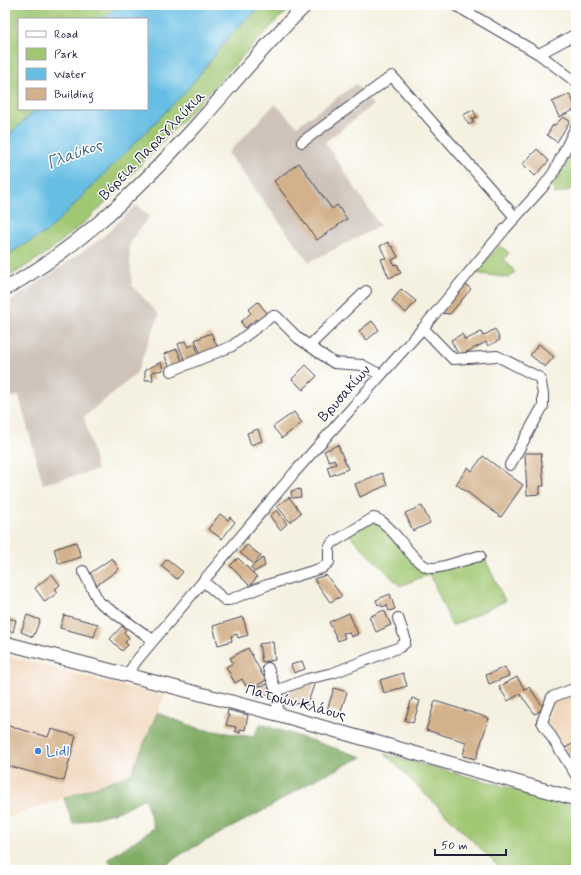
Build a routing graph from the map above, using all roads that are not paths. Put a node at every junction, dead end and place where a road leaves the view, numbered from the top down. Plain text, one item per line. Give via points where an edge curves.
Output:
1 (306, 5) edge
2 (455, 5) edge
3 (576, 34) edge
4 (539, 54) junction
5 (576, 82) edge
6 (576, 127) edge
7 (302, 142) dead end
8 (515, 217) junction
9 (5, 289) edge
10 (366, 291) dead end
11 (423, 328) junction
12 (310, 345) junction
13 (170, 371) dead end
14 (381, 375) junction
15 (510, 466) dead end
16 (480, 556) dead end
17 (83, 572) dead end
18 (203, 581) junction
19 (398, 618) dead end
20 (153, 640) junction
21 (5, 643) edge
22 (268, 668) dead end
23 (127, 675) junction
24 (576, 688) edge
25 (276, 691) junction
26 (277, 714) junction
27 (576, 775) edge
28 (576, 800) edge

1 - 9 main road, Βόρεια Παραγλαύκια via 284,26 194,129 127,198 66,249 32,274
2 - 4 street
3 - 4 street
4 - 5 street
6 - 8 street, Βρυσακίων via 550,178
7 - 8 street via 392,76
8 - 11 street, Βρυσακίων
10 - 12 street
11 - 14 street, Βρυσακίων
11 - 15 street via 453,359 497,356 540,378 543,406
12 - 13 street via 298,338 276,316 272,316 232,346
12 - 14 street via 334,363 362,365
14 - 18 street, Βρυσακίων via 303,462
16 - 18 street via 429,568 381,521 373,518 332,543 329,548 329,562 322,568 229,600 225,600
17 - 20 street via 99,602
18 - 20 street, Βρυσακίων
19 - 25 street via 405,638 405,643 400,647 333,674 307,679
20 - 23 street, Βρυσακίων
21 - 23 main road, Πατρών Κλάους
22 - 25 street
23 - 26 main road, Πατρών Κλάους
24 - 27 street via 552,697 542,722
25 - 26 street
26 - 28 main road, Πατρών Κλάους

